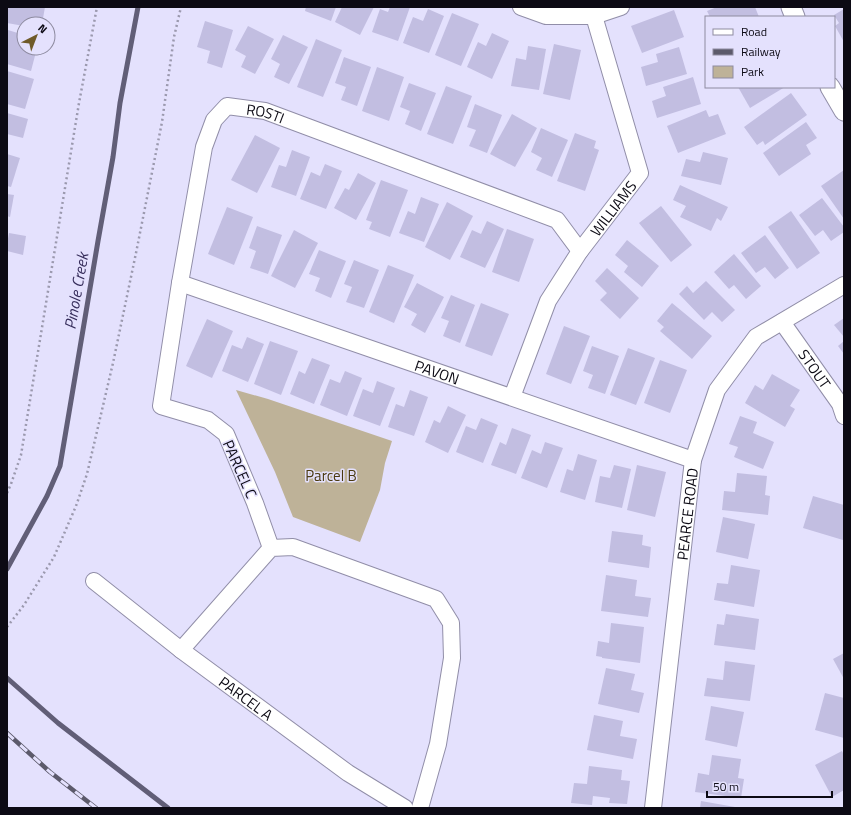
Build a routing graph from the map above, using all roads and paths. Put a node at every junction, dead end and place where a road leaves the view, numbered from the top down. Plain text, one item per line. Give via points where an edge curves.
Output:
1 (97, 7) edge
2 (181, 7) edge
3 (521, 7) edge
4 (621, 7) edge
5 (593, 11) edge
6 (831, 88) edge
7 (844, 111) edge
8 (580, 251) junction
9 (180, 282) junction
10 (844, 285) edge
11 (782, 322) junction
12 (512, 397) junction
13 (161, 406) joint
14 (844, 416) edge
15 (693, 460) junction
16 (7, 492) edge
17 (270, 548) junction
18 (94, 581) dead end
19 (7, 627) edge
20 (181, 650) junction
21 (405, 808) edge
22 (420, 808) edge
23 (653, 808) edge

1 - 16 path via 21,455
2 - 19 path via 174,37 162,122 136,253 87,474 54,557
3 - 5 street via 546,16
4 - 5 street
5 - 8 street, WILLIAMS via 640,173
6 - 7 street
8 - 9 street, ROSTI via 558,220 265,111 226,106 214,120 204,146
8 - 12 street, WILLIAMS via 548,301
9 - 12 street, PAVON
9 - 13 street, ROSTI
10 - 11 street, PEARCE ROAD
11 - 14 street, STOUT via 840,404
11 - 15 street, PEARCE ROAD via 756,337 717,390
12 - 15 street, PAVON
13 - 17 street, PARCEL C via 208,420 226,434 255,503
15 - 23 street, PEARCE ROAD
17 - 20 street
17 - 22 street via 293,547 436,599 451,623 452,658 438,744
18 - 20 street, PARCEL A
20 - 21 street, PARCEL A via 348,773

